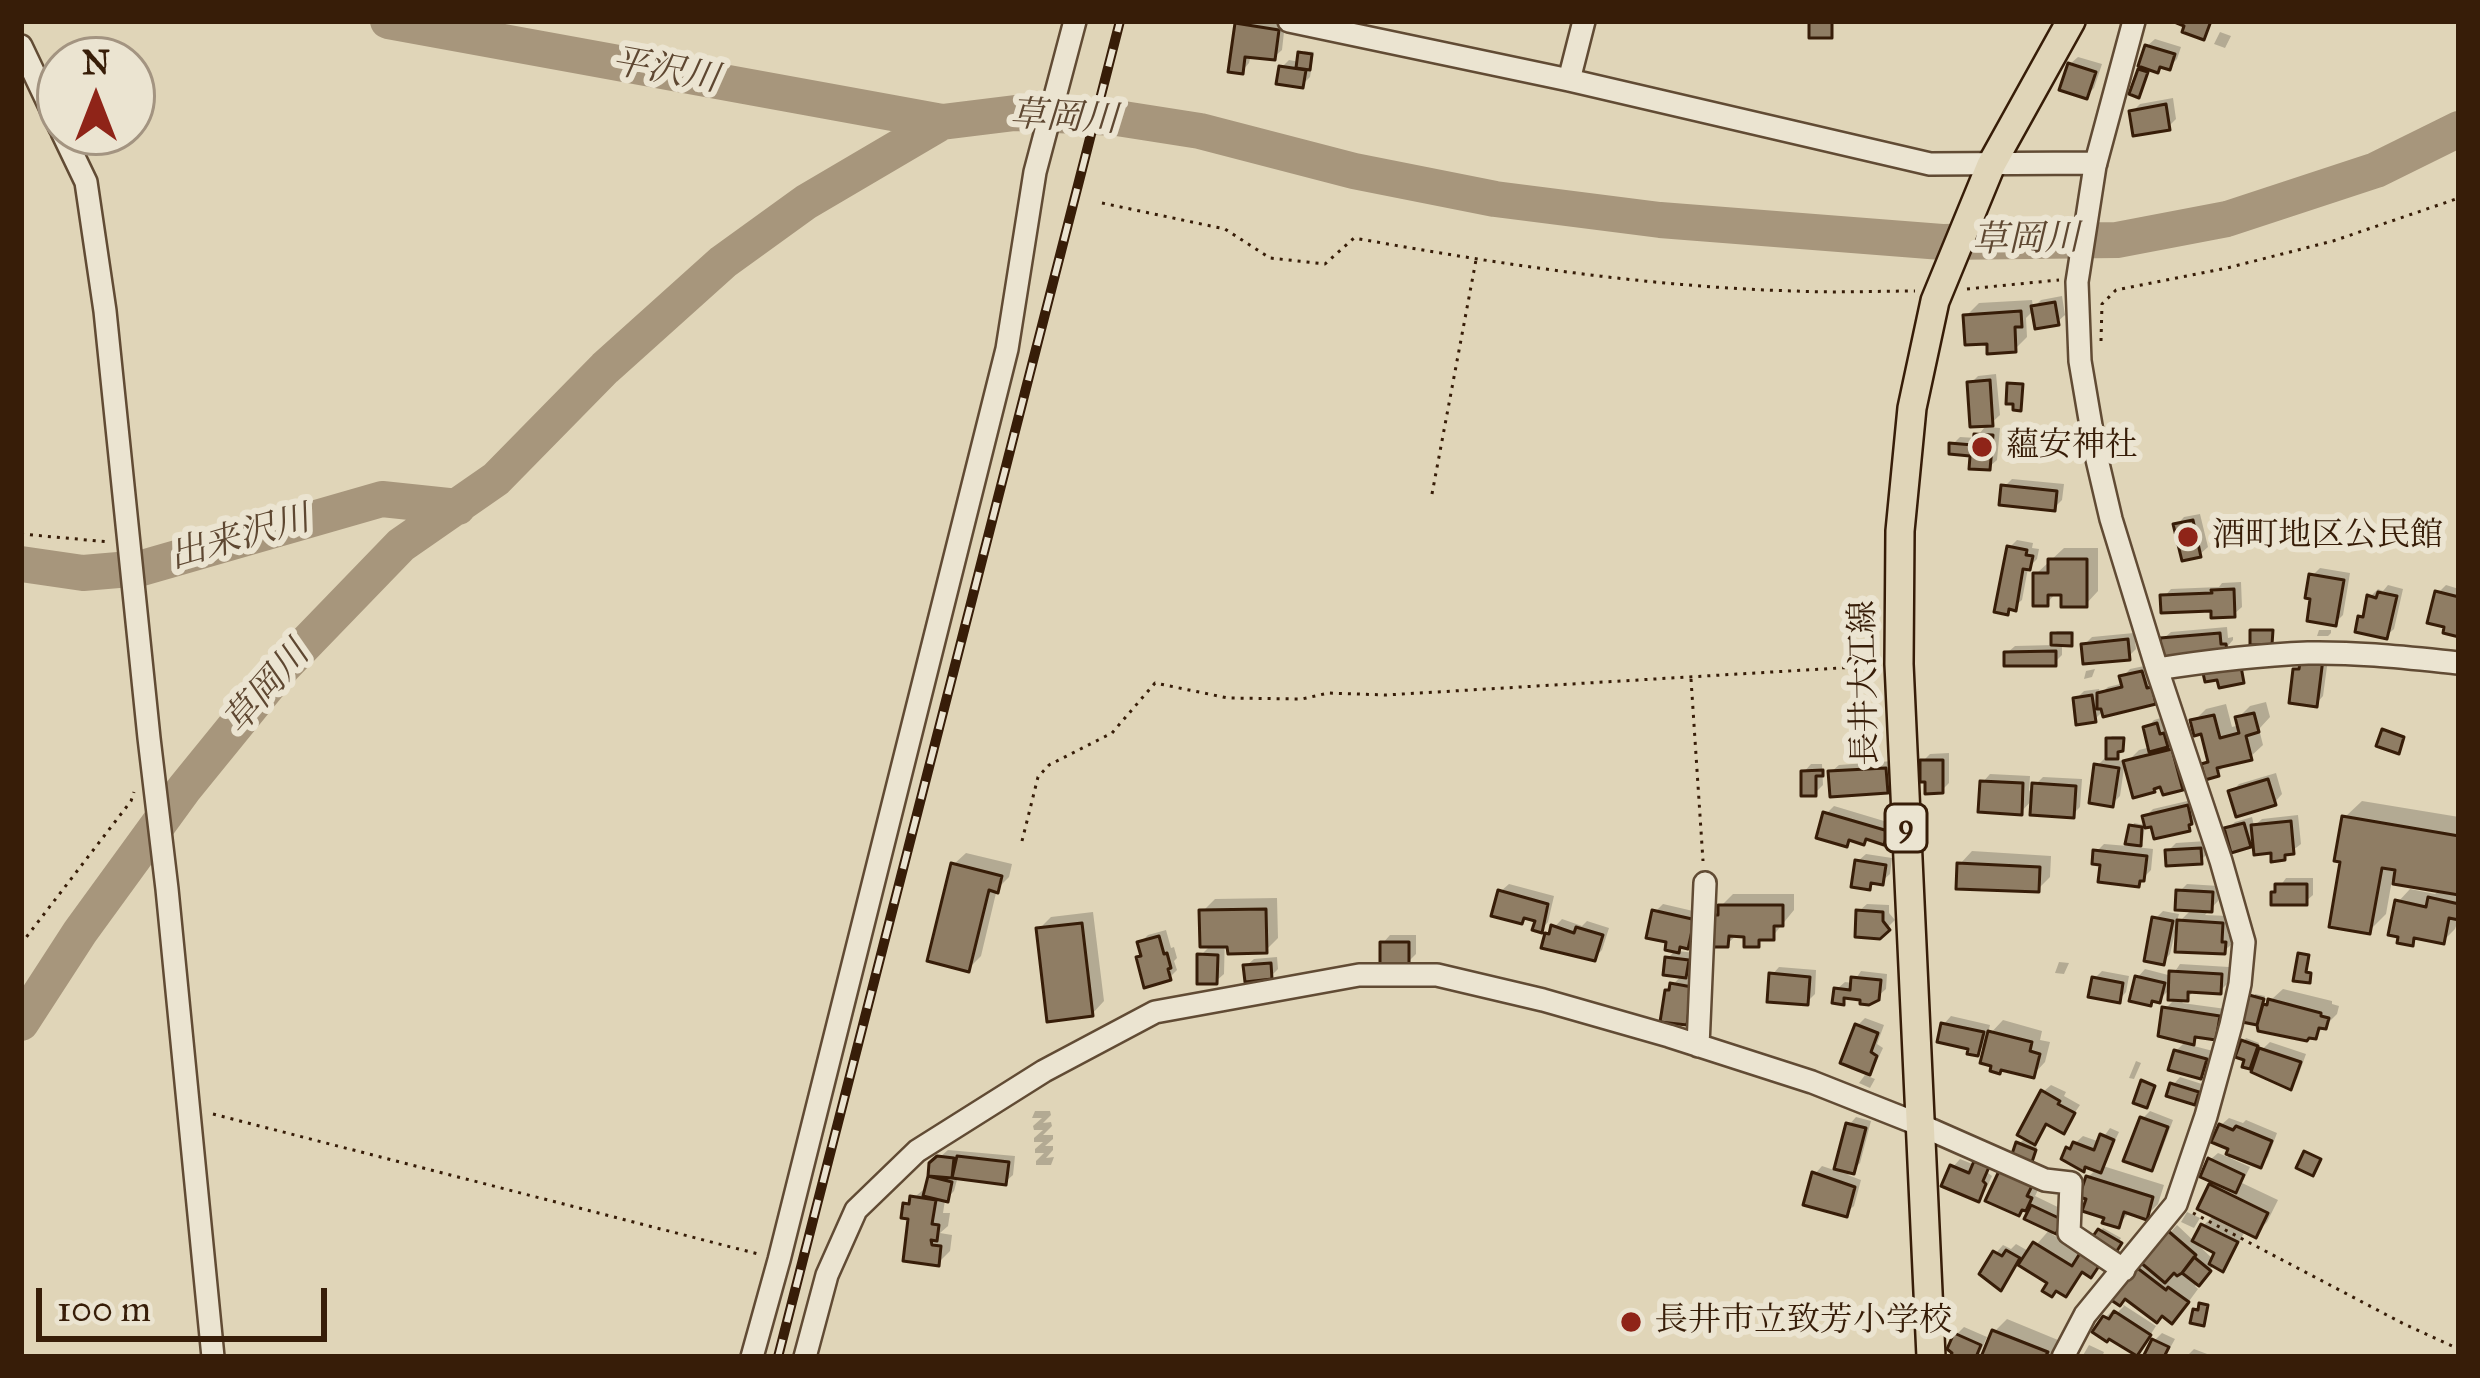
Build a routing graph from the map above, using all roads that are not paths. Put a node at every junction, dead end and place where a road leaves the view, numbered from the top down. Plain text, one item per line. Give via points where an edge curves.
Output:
1 (1075, 21) edge
2 (1289, 21) edge
3 (1584, 21) edge
4 (2071, 21) edge
5 (2134, 21) edge
6 (21, 46) edge
7 (36, 78) edge
8 (1569, 80) junction
9 (74, 156) edge
10 (1991, 164) junction
11 (2096, 165) junction
12 (2459, 663) edge
13 (2157, 669) junction
14 (1705, 883) road end
15 (1698, 1046) junction
16 (1918, 1124) junction
17 (2124, 1270) junction
18 (213, 1357) edge
19 (752, 1357) edge
20 (805, 1357) edge
21 (1931, 1357) edge
22 (2062, 1357) edge

1 - 19 street via 1035,172 1007,349
2 - 8 street
3 - 8 street
4 - 10 main road, 9
5 - 11 street
6 - 7 street
8 - 10 street via 1930,164
9 - 18 street via 86,182 105,311
10 - 11 street
10 - 16 main road, 長井大江線 / 9 via 1937,296 1912,408 1900,531
11 - 13 street via 2078,280 2080,361 2111,519
12 - 13 street via 2310,653
13 - 17 street via 2244,942 2230,1025 2176,1204
14 - 15 street
15 - 16 street
15 - 20 street via 1437,975 1360,975 1155,1012 917,1151 856,1210 827,1275
16 - 17 street via 2045,1180 2071,1183 2069,1233
16 - 21 main road, 長井大江線 / 9
17 - 22 street

